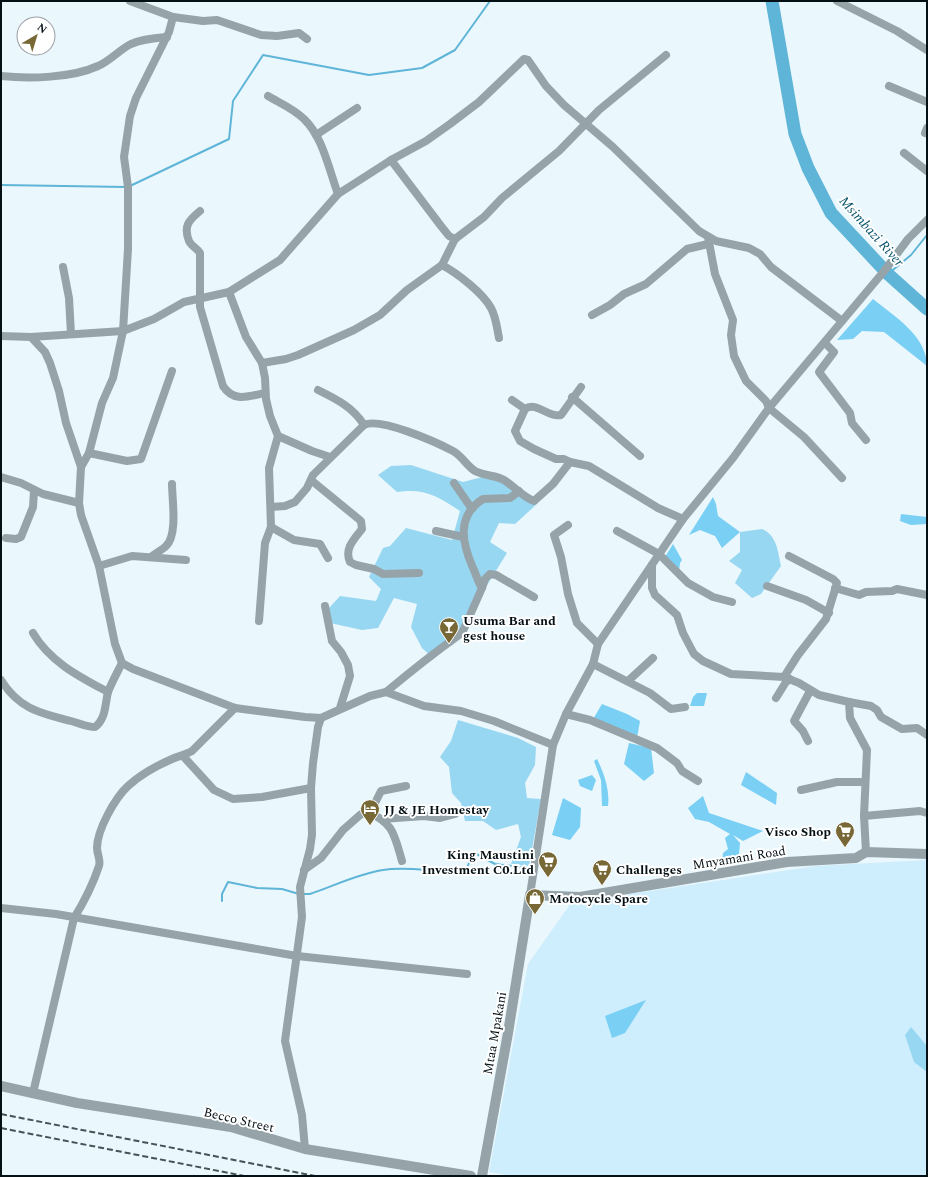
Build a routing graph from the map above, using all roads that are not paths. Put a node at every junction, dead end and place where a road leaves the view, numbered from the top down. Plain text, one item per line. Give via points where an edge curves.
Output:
1 (130, 1) edge
2 (837, 1) edge
3 (173, 17) junction
4 (167, 37) junction
5 (307, 39) dead end
6 (927, 50) edge
7 (666, 56) dead end
8 (1, 76) edge
9 (889, 86) dead end
10 (268, 96) dead end
11 (927, 102) edge
12 (357, 108) dead end
13 (586, 124) junction
14 (316, 135) junction
15 (904, 153) dead end
16 (390, 160) junction
17 (927, 171) edge
18 (338, 194) junction
19 (200, 211) dead end
20 (927, 220) edge
21 (455, 239) junction
22 (708, 241) junction
23 (442, 265) junction
24 (63, 267) dead end
25 (229, 292) junction
26 (200, 298) junction
27 (592, 316) dead end
28 (842, 321) junction
29 (123, 331) junction
30 (71, 334) junction
31 (1, 336) edge
32 (31, 337) junction
33 (499, 338) dead end
34 (825, 343) junction
35 (262, 363) junction
36 (172, 370) dead end
37 (581, 387) dead end
38 (318, 390) dead end
39 (266, 393) junction
40 (572, 398) junction
41 (512, 400) dead end
42 (769, 408) junction
43 (525, 409) junction
44 (364, 425) junction
45 (278, 436) junction
46 (866, 440) dead end
47 (89, 453) junction
48 (640, 456) dead end
49 (330, 457) junction
50 (570, 462) junction
51 (81, 467) junction
52 (1, 477) edge
53 (842, 478) dead end
54 (311, 480) junction
55 (454, 483) dead end
56 (172, 484) dead end
57 (34, 491) junction
58 (518, 491) junction
59 (78, 503) junction
60 (271, 507) junction
61 (472, 509) junction
62 (683, 519) junction
63 (568, 525) dead end
64 (271, 527) junction
65 (436, 531) dead end
66 (617, 531) dead end
67 (463, 537) junction
68 (6, 538) dead end
69 (660, 554) junction
70 (789, 556) dead end
71 (151, 557) junction
72 (328, 558) dead end
73 (186, 560) dead end
74 (99, 566) junction
75 (652, 566) junction
76 (419, 573) dead end
77 (767, 586) dead end
78 (482, 588) junction
79 (835, 588) junction
80 (927, 595) edge
81 (534, 597) dead end
82 (732, 602) dead end
83 (325, 606) dead end
84 (829, 613) junction
85 (259, 621) dead end
86 (33, 633) dead end
87 (598, 644) junction
88 (653, 658) dead end
89 (122, 663) junction
90 (593, 664) junction
91 (787, 678) junction
92 (1, 680) edge
93 (628, 681) junction
94 (810, 691) junction
95 (108, 692) junction
96 (386, 692) junction
97 (776, 698) dead end
98 (849, 702) junction
99 (685, 707) dead end
100 (235, 708) junction
101 (340, 708) junction
102 (566, 714) junction
103 (321, 718) junction
104 (927, 735) edge
105 (808, 741) dead end
106 (553, 745) junction
107 (183, 756) junction
108 (698, 781) dead end
109 (865, 782) junction
110 (406, 786) dead end
111 (311, 788) junction
112 (801, 790) dead end
113 (366, 812) junction
114 (927, 813) edge
115 (455, 814) dead end
116 (864, 816) junction
117 (382, 819) junction
118 (866, 852) junction
119 (927, 854) edge
120 (402, 861) dead end
121 (304, 870) junction
122 (530, 895) junction
123 (1, 908) edge
124 (74, 918) junction
125 (297, 956) junction
126 (467, 974) dead end
127 (1, 1086) edge
128 (33, 1093) junction
129 (305, 1149) junction
130 (471, 1176) edge
131 (482, 1176) edge

1 - 3 street
2 - 6 street via 890,27
3 - 4 street
3 - 5 street via 217,20 239,29 269,36 299,33
4 - 8 street via 131,44 102,64 84,70 42,76
4 - 29 street via 133,105 126,136 124,157 128,187 128,249
7 - 13 street via 604,106
9 - 11 street
10 - 14 street via 304,118
12 - 14 street
13 - 16 street via 552,93 528,60 524,59 479,102 450,124
13 - 21 street via 484,217
13 - 22 street via 613,147
14 - 18 street
15 - 17 street
16 - 18 street
16 - 21 street via 440,226
18 - 25 street via 280,260
19 - 26 street via 187,226 189,241 200,253
20 - 28 street via 908,239
21 - 23 street
22 - 27 street via 687,249 646,284 624,294
22 - 28 street via 749,248 760,254 771,267
22 - 42 street via 715,274 733,320 730,335 734,356 746,381 766,401
23 - 33 street via 490,307
23 - 35 street via 407,290 380,315 354,330 298,355
24 - 30 street via 69,298
25 - 26 street
25 - 35 street via 246,337
26 - 29 street via 184,302 154,319
26 - 39 street via 202,318 225,390 234,396
28 - 34 street
29 - 30 street
29 - 47 street via 113,378 102,402
30 - 32 street
31 - 32 street
32 - 51 street via 45,352 50,363 66,424
34 - 42 street
34 - 46 street via 834,352 819,372 850,413 852,423
35 - 39 street
36 - 47 street via 141,459 127,461
37 - 40 street
38 - 44 street via 352,410
39 - 45 street via 270,416
40 - 43 street via 564,413 559,416 534,406
40 - 48 street
41 - 43 street
42 - 53 street via 804,437
42 - 62 street via 733,458
43 - 50 street via 516,426 517,438 556,459
44 - 49 street
44 - 58 street via 374,422 407,431 453,451 476,471 503,479
45 - 49 street
45 - 60 street via 268,468
47 - 51 street
49 - 54 street
50 - 58 street via 553,484 534,501
50 - 62 street via 589,466 658,508
51 - 59 street
52 - 57 street via 21,483
54 - 60 street via 295,502
54 - 76 street via 361,521 362,529 349,547 350,562 383,574
55 - 61 street
56 - 71 street via 171,539
57 - 59 street
57 - 68 street via 33,507 21,537
58 - 61 street via 510,498 483,499
59 - 74 street
60 - 64 street
61 - 67 street
62 - 69 street
63 - 87 street via 554,535 568,594 577,623
64 - 72 street via 294,540 320,544
64 - 85 street via 265,543
65 - 67 street
66 - 69 street
67 - 78 street via 466,554
69 - 75 street
69 - 82 street via 688,583 713,597
70 - 79 street via 833,579 837,582
71 - 73 street
71 - 74 street via 132,556
74 - 89 street via 114,644
75 - 87 street
75 - 91 street via 652,588 655,595 677,614 694,654 703,662 731,674
77 - 84 street via 806,600
78 - 81 street via 490,574 496,575
78 - 96 street via 459,635
79 - 80 street via 859,595 898,588
79 - 84 street
83 - 101 street via 332,641 341,652 349,671
84 - 91 street
86 - 95 street via 40,646 50,656
87 - 90 street
88 - 93 street
89 - 95 street
89 - 100 street
90 - 93 street
90 - 102 street
91 - 94 street
91 - 97 street
92 - 95 street via 17,700 30,709 90,727 99,724
93 - 99 street via 671,709
94 - 98 street
94 - 105 street via 794,721
96 - 101 street
96 - 106 street via 424,706 462,711 494,721
98 - 104 street via 872,706 881,716 899,728 917,728
98 - 109 street via 850,718 867,750
100 - 103 street
100 - 107 street via 192,751
101 - 103 street via 335,713
102 - 106 street
102 - 108 street via 590,720 657,748 677,764 682,772
103 - 111 street
106 - 122 street
107 - 111 street via 214,790 233,799 262,797
107 - 124 street via 172,759 142,776 119,796 101,832 97,847 100,864
109 - 112 street via 837,782
109 - 116 street
110 - 113 street via 381,791 373,806
111 - 121 street via 312,835
113 - 117 street
113 - 121 street via 343,830 321,858
114 - 116 street via 920,811
115 - 117 street via 440,818 424,816
116 - 118 street
117 - 120 street via 393,833
118 - 119 street, Mnyamani Road
118 - 122 street, Mnyamani Road via 856,858 787,862 580,897
121 - 125 street via 300,887 302,917
122 - 131 street, Mtaa Mpakani
123 - 124 street
124 - 125 street
124 - 128 street
125 - 126 street
125 - 129 street via 285,1041 302,1115
127 - 128 street, Becco Street
128 - 129 street, Becco Street via 76,1103 232,1127
129 - 130 street, Becco Street

